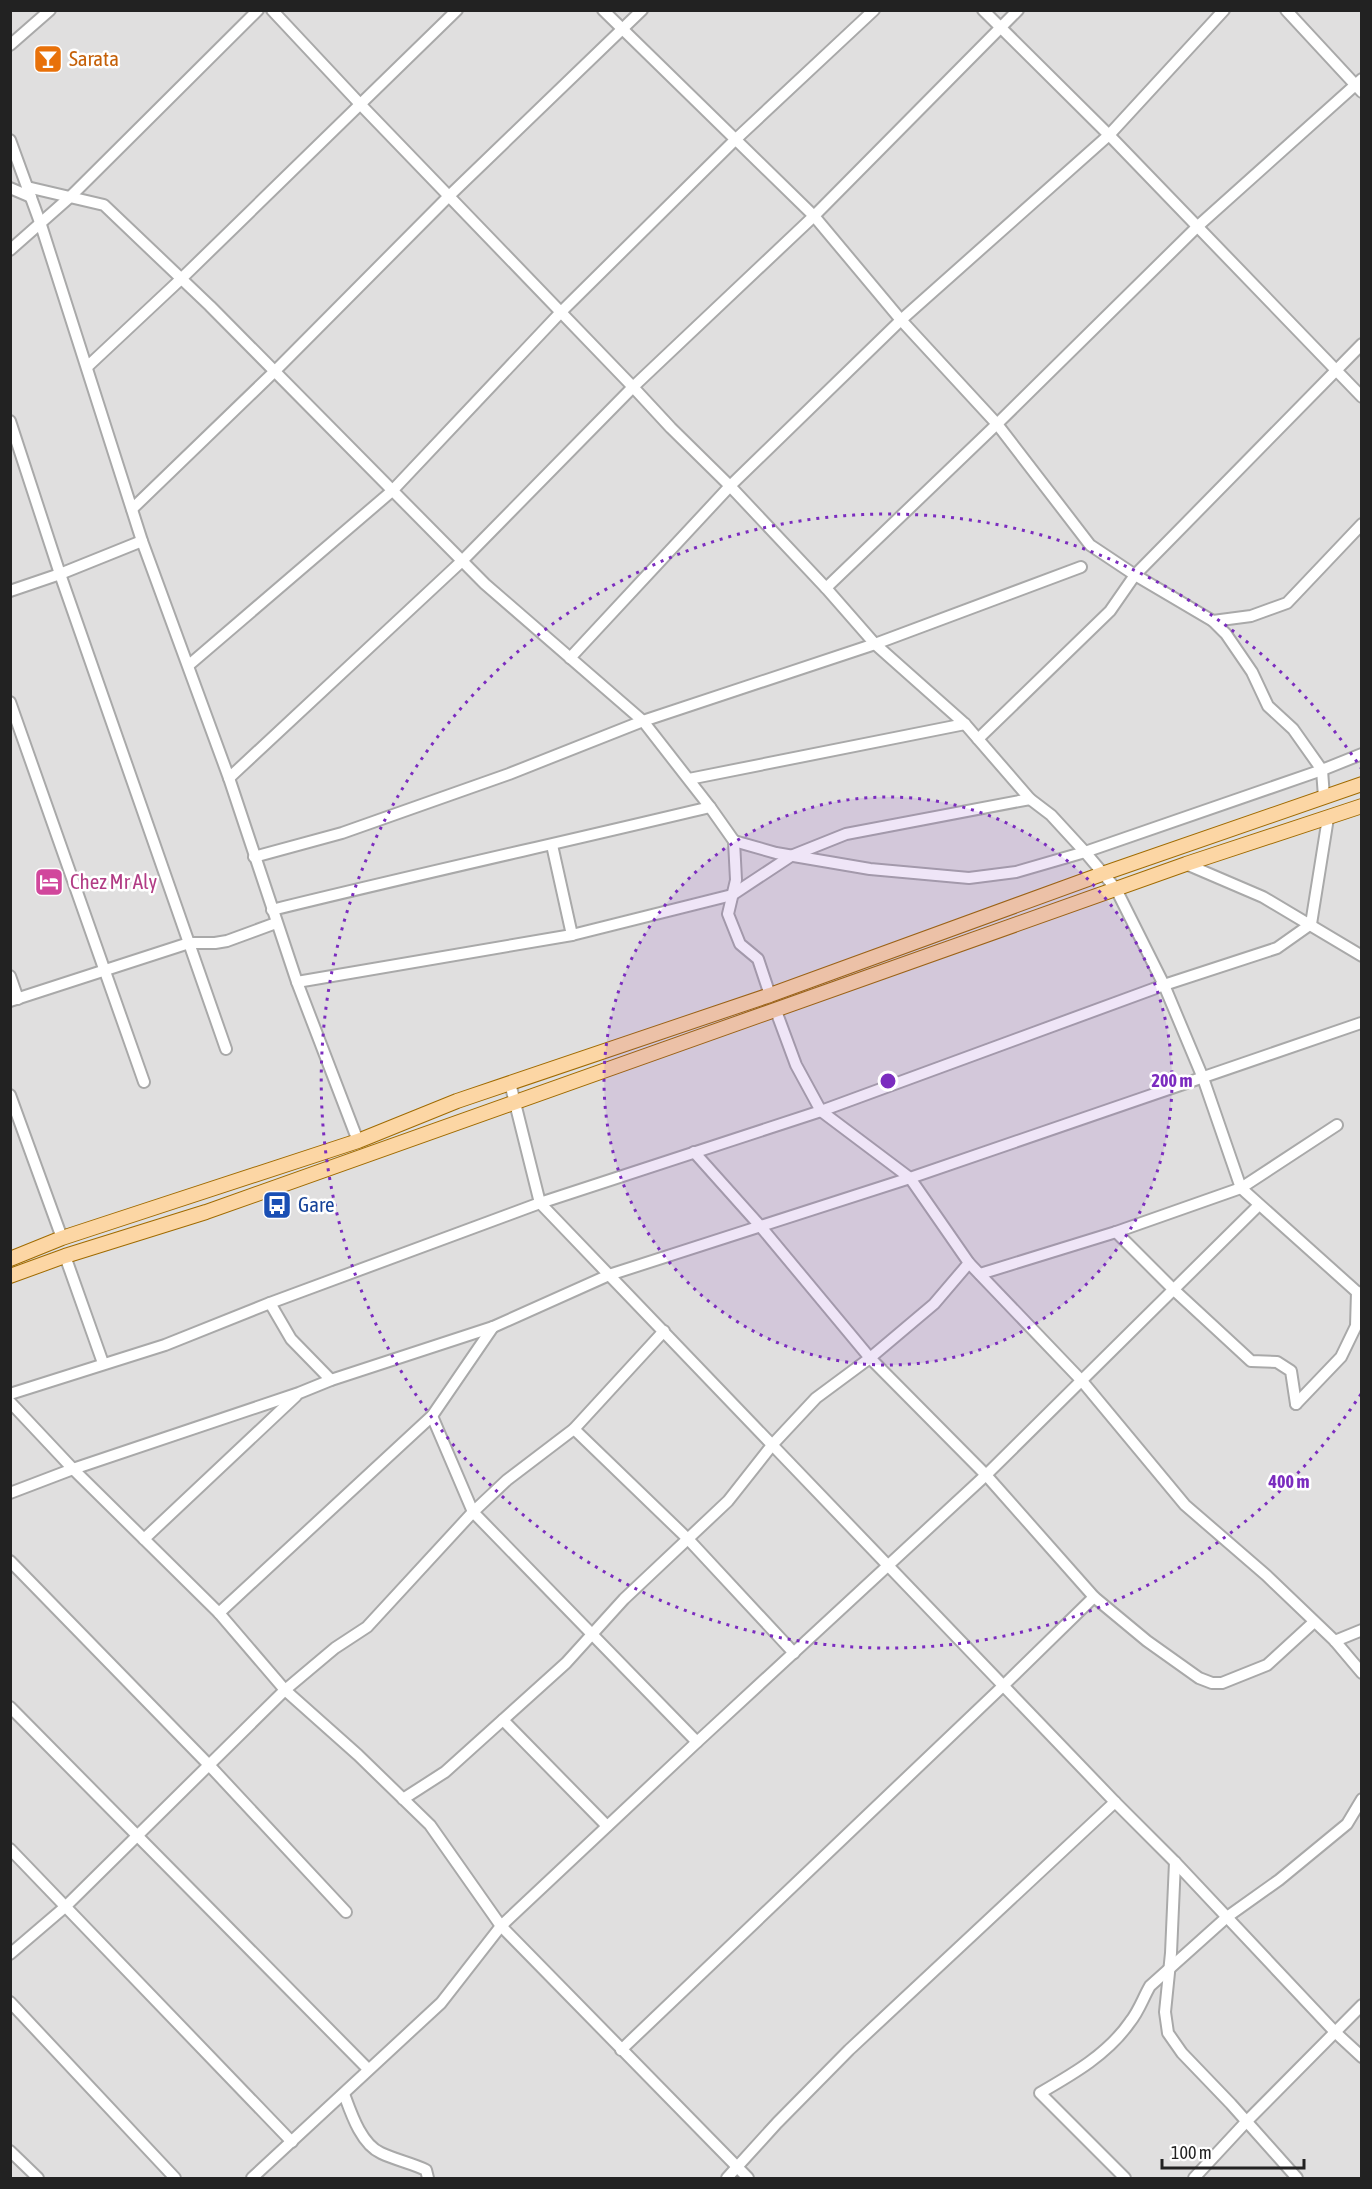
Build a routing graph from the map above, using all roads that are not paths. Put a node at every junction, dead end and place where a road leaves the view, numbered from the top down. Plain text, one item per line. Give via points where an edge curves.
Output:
1 (50, 10) edge
2 (258, 10) edge
3 (272, 10) edge
4 (458, 10) edge
5 (603, 10) edge
6 (642, 10) edge
7 (874, 10) edge
8 (983, 10) edge
9 (1018, 10) edge
10 (1224, 10) edge
11 (1286, 10) edge
12 (1000, 28) junction
13 (622, 29) junction
14 (10, 45) edge
15 (1359, 85) edge
16 (360, 105) junction
17 (1109, 135) junction
18 (736, 139) junction
19 (10, 140) edge
20 (10, 188) edge
21 (29, 192) junction
22 (449, 196) junction
23 (69, 197) junction
24 (814, 216) junction
25 (41, 225) junction
26 (1198, 226) junction
27 (10, 250) edge
28 (182, 279) junction
29 (561, 312) junction
30 (901, 320) junction
31 (1362, 344) edge
32 (87, 367) junction
33 (1335, 370) junction
34 (275, 372) junction
35 (633, 387) junction
36 (1362, 397) edge
37 (10, 420) edge
38 (996, 424) junction
39 (730, 486) junction
40 (392, 491) junction
41 (132, 509) junction
42 (1362, 524) edge
43 (142, 541) junction
44 (462, 561) junction
45 (1081, 567) dead end
46 (60, 574) junction
47 (1135, 575) junction
48 (826, 588) junction
49 (10, 591) edge
50 (1213, 621) junction
51 (875, 644) junction
52 (570, 658) junction
53 (189, 665) junction
54 (10, 702) edge
55 (643, 721) junction
56 (964, 724) junction
57 (978, 739) junction
58 (1362, 754) edge
59 (1322, 770) junction
60 (229, 778) junction
61 (689, 779) junction
62 (1362, 784) edge
63 (1324, 797) junction
64 (1030, 799) junction
65 (1362, 806) edge
66 (710, 807) junction
67 (1328, 818) junction
68 (735, 840) junction
69 (552, 845) junction
70 (1085, 852) junction
71 (791, 856) junction
72 (254, 857) junction
73 (1185, 864) junction
74 (1102, 874) junction
75 (1116, 889) junction
76 (732, 895) junction
77 (272, 910) junction
78 (276, 923) junction
79 (1311, 924) junction
80 (572, 935) junction
81 (189, 943) junction
82 (1362, 956) edge
83 (104, 971) junction
84 (10, 976) edge
85 (297, 982) junction
86 (1164, 985) junction
87 (770, 995) junction
88 (14, 1000) edge
89 (776, 1011) junction
90 (1361, 1023) edge
91 (226, 1049) dead end
92 (1203, 1078) junction
93 (144, 1082) dead end
94 (510, 1083) junction
95 (10, 1095) edge
96 (516, 1101) junction
97 (821, 1111) junction
98 (1337, 1125) dead end
99 (358, 1141) junction
100 (694, 1152) junction
101 (364, 1157) junction
102 (910, 1178) junction
103 (1241, 1188) junction
104 (540, 1203) junction
105 (1259, 1205) junction
106 (761, 1227) junction
107 (1116, 1232) junction
108 (62, 1238) junction
109 (66, 1256) junction
110 (10, 1259) edge
111 (969, 1263) junction
112 (980, 1274) junction
113 (609, 1275) junction
114 (10, 1276) edge
115 (1173, 1289) junction
116 (1360, 1294) edge
117 (270, 1303) junction
118 (494, 1327) junction
119 (664, 1332) junction
120 (870, 1358) junction
121 (103, 1364) junction
122 (331, 1380) junction
123 (1082, 1381) junction
124 (299, 1393) junction
125 (10, 1394) edge
126 (10, 1402) edge
127 (432, 1416) junction
128 (574, 1429) junction
129 (773, 1444) junction
130 (73, 1469) junction
131 (986, 1475) junction
132 (10, 1493) edge
133 (473, 1512) junction
134 (144, 1539) junction
135 (688, 1539) junction
136 (10, 1561) edge
137 (890, 1565) junction
138 (1094, 1597) junction
139 (219, 1613) junction
140 (1314, 1622) junction
141 (1362, 1630) edge
142 (593, 1634) junction
143 (1335, 1641) junction
144 (794, 1653) junction
145 (1362, 1673) edge
146 (1004, 1685) junction
147 (285, 1690) junction
148 (10, 1707) edge
149 (503, 1720) junction
150 (697, 1742) junction
151 (209, 1765) junction
152 (403, 1799) junction
153 (1362, 1799) edge
154 (1115, 1802) junction
155 (607, 1826) junction
156 (138, 1836) junction
157 (10, 1849) edge
158 (1175, 1862) junction
159 (64, 1907) junction
160 (346, 1912) dead end
161 (1227, 1917) junction
162 (501, 1926) junction
163 (10, 1954) edge
164 (1168, 1970) junction
165 (10, 2002) edge
166 (1362, 2005) edge
167 (1335, 2032) junction
168 (621, 2050) junction
169 (1362, 2057) edge
170 (368, 2069) junction
171 (344, 2094) junction
172 (1246, 2122) junction
173 (292, 2142) junction
174 (10, 2151) edge
175 (736, 2166) junction
176 (38, 2178) edge
177 (175, 2178) edge
178 (252, 2178) edge
179 (428, 2178) edge
180 (728, 2178) edge
181 (748, 2178) edge
182 (1125, 2178) edge
183 (1194, 2178) edge
184 (1297, 2178) edge

1 - 14 street
2 - 23 street
3 - 16 street
4 - 16 street
5 - 13 street
6 - 13 street
7 - 18 street
8 - 12 street
9 - 12 street
10 - 17 street
11 - 15 street
12 - 17 street
12 - 24 street
13 - 18 street
13 - 22 street
15 - 26 street
16 - 22 street
16 - 28 street
17 - 26 street
17 - 30 street
18 - 24 street
18 - 29 street
19 - 21 street
20 - 21 street
21 - 23 street
21 - 25 street
22 - 29 street
22 - 34 street
23 - 25 street
23 - 28 street via 104,205
24 - 30 street
24 - 35 street
25 - 27 street
25 - 32 street
26 - 33 street
26 - 38 street
28 - 32 street
28 - 34 street
29 - 35 street
29 - 40 street
30 - 38 street
30 - 39 street
31 - 33 street
32 - 41 street
33 - 36 street
33 - 47 street
34 - 40 street
34 - 41 street
35 - 39 street
35 - 44 street
37 - 46 street
38 - 47 street via 1090,545
38 - 48 street
39 - 48 street
39 - 52 street
40 - 44 street
40 - 53 street
41 - 43 street
42 - 50 street via 1287,603 1251,616
43 - 46 street
43 - 53 street
44 - 52 street
44 - 60 street
45 - 51 street
46 - 49 street
46 - 81 street
47 - 50 street
47 - 57 street via 1110,611
48 - 51 street
50 - 59 street via 1252,672 1268,706 1293,729
51 - 55 street
51 - 56 street
52 - 55 street
53 - 60 street
54 - 83 street
55 - 61 street
55 - 72 street via 342,833
56 - 57 street
56 - 61 street
57 - 64 street
58 - 59 street
59 - 63 street
59 - 70 street
60 - 72 street
61 - 66 street
62 - 63 main road
63 - 74 main road
64 - 70 street via 1051,815
64 - 71 street via 846,834
65 - 67 main road
66 - 68 street
66 - 69 street
67 - 73 main road
67 - 79 street
68 - 71 street
68 - 76 street via 736,880
69 - 77 street
69 - 80 street
70 - 71 street via 1016,872 969,878 870,869
70 - 74 street
71 - 76 street
72 - 77 street
73 - 75 main road
73 - 79 street via 1263,897
74 - 75 street
74 - 87 main road
75 - 86 street
75 - 89 main road
76 - 80 street
76 - 87 street via 728,914 740,944 758,959
77 - 78 street
78 - 81 street via 227,941
78 - 85 street
79 - 82 street
79 - 86 street via 1277,948
80 - 85 street
81 - 83 street
81 - 91 street
83 - 88 street
83 - 93 street
84 - 88 street
85 - 99 street
86 - 92 street
86 - 97 street
87 - 94 main road
89 - 96 main road
89 - 97 street via 795,1065
90 - 92 street
92 - 102 street
92 - 103 street
94 - 96 street
94 - 99 main road
95 - 108 street
96 - 101 main road
96 - 104 street
97 - 100 street
97 - 102 street
98 - 103 street
99 - 101 main road
99 - 108 main road
100 - 104 street
100 - 106 street
101 - 109 main road
102 - 106 street
102 - 111 street
103 - 105 street
103 - 107 street
104 - 113 street
104 - 117 street
105 - 115 street
105 - 116 street
106 - 113 street
106 - 120 street
107 - 112 street
107 - 115 street
108 - 110 main road
109 - 114 main road
109 - 121 street
111 - 112 street
111 - 120 street via 934,1304
112 - 123 street
113 - 118 street
113 - 119 street
115 - 116 street via 1251,1361 1277,1362 1291,1371 1296,1404 1341,1357 1356,1326
115 - 123 street
117 - 121 street via 165,1345
117 - 122 street via 291,1339
118 - 122 street
118 - 127 street
119 - 128 street
119 - 129 street
120 - 129 street via 816,1398
120 - 131 street
121 - 125 street
122 - 124 street
123 - 131 street
123 - 140 street via 1185,1505
124 - 130 street
124 - 134 street
126 - 130 street
127 - 133 street
127 - 139 street
128 - 133 street via 507,1480
128 - 135 street
129 - 135 street via 728,1501
129 - 137 street
130 - 132 street
130 - 134 street
131 - 137 street
131 - 138 street
133 - 142 street
133 - 147 street via 367,1627
134 - 139 street
135 - 142 street
135 - 144 street
136 - 151 street
137 - 144 street
137 - 146 street
138 - 140 street via 1147,1641 1212,1683 1222,1683 1267,1665
138 - 146 street
139 - 147 street
140 - 143 street
141 - 143 street
142 - 149 street
142 - 150 street
143 - 145 street
144 - 150 street
146 - 154 street
146 - 168 street
147 - 151 street
147 - 152 street
148 - 156 street
149 - 152 street via 445,1772
149 - 155 street
150 - 155 street
151 - 156 street
151 - 160 street
152 - 162 street via 430,1825
153 - 161 street via 1340,1831
154 - 158 street
154 - 175 street via 849,2050
155 - 162 street
156 - 159 street
156 - 170 street
157 - 159 street
158 - 161 street
158 - 164 street
159 - 163 street
159 - 173 street
161 - 164 street
161 - 167 street
162 - 168 street
162 - 170 street via 441,2003
164 - 172 street via 1168,2033
164 - 182 street via 1150,1986 1129,2025 1103,2052 1040,2093
165 - 177 street
166 - 167 street
167 - 169 street
167 - 172 street
168 - 175 street
170 - 171 street
171 - 173 street
171 - 179 street via 350,2112 372,2146 426,2170
172 - 183 street
172 - 184 street
173 - 178 street
174 - 176 street
175 - 180 street
175 - 181 street

